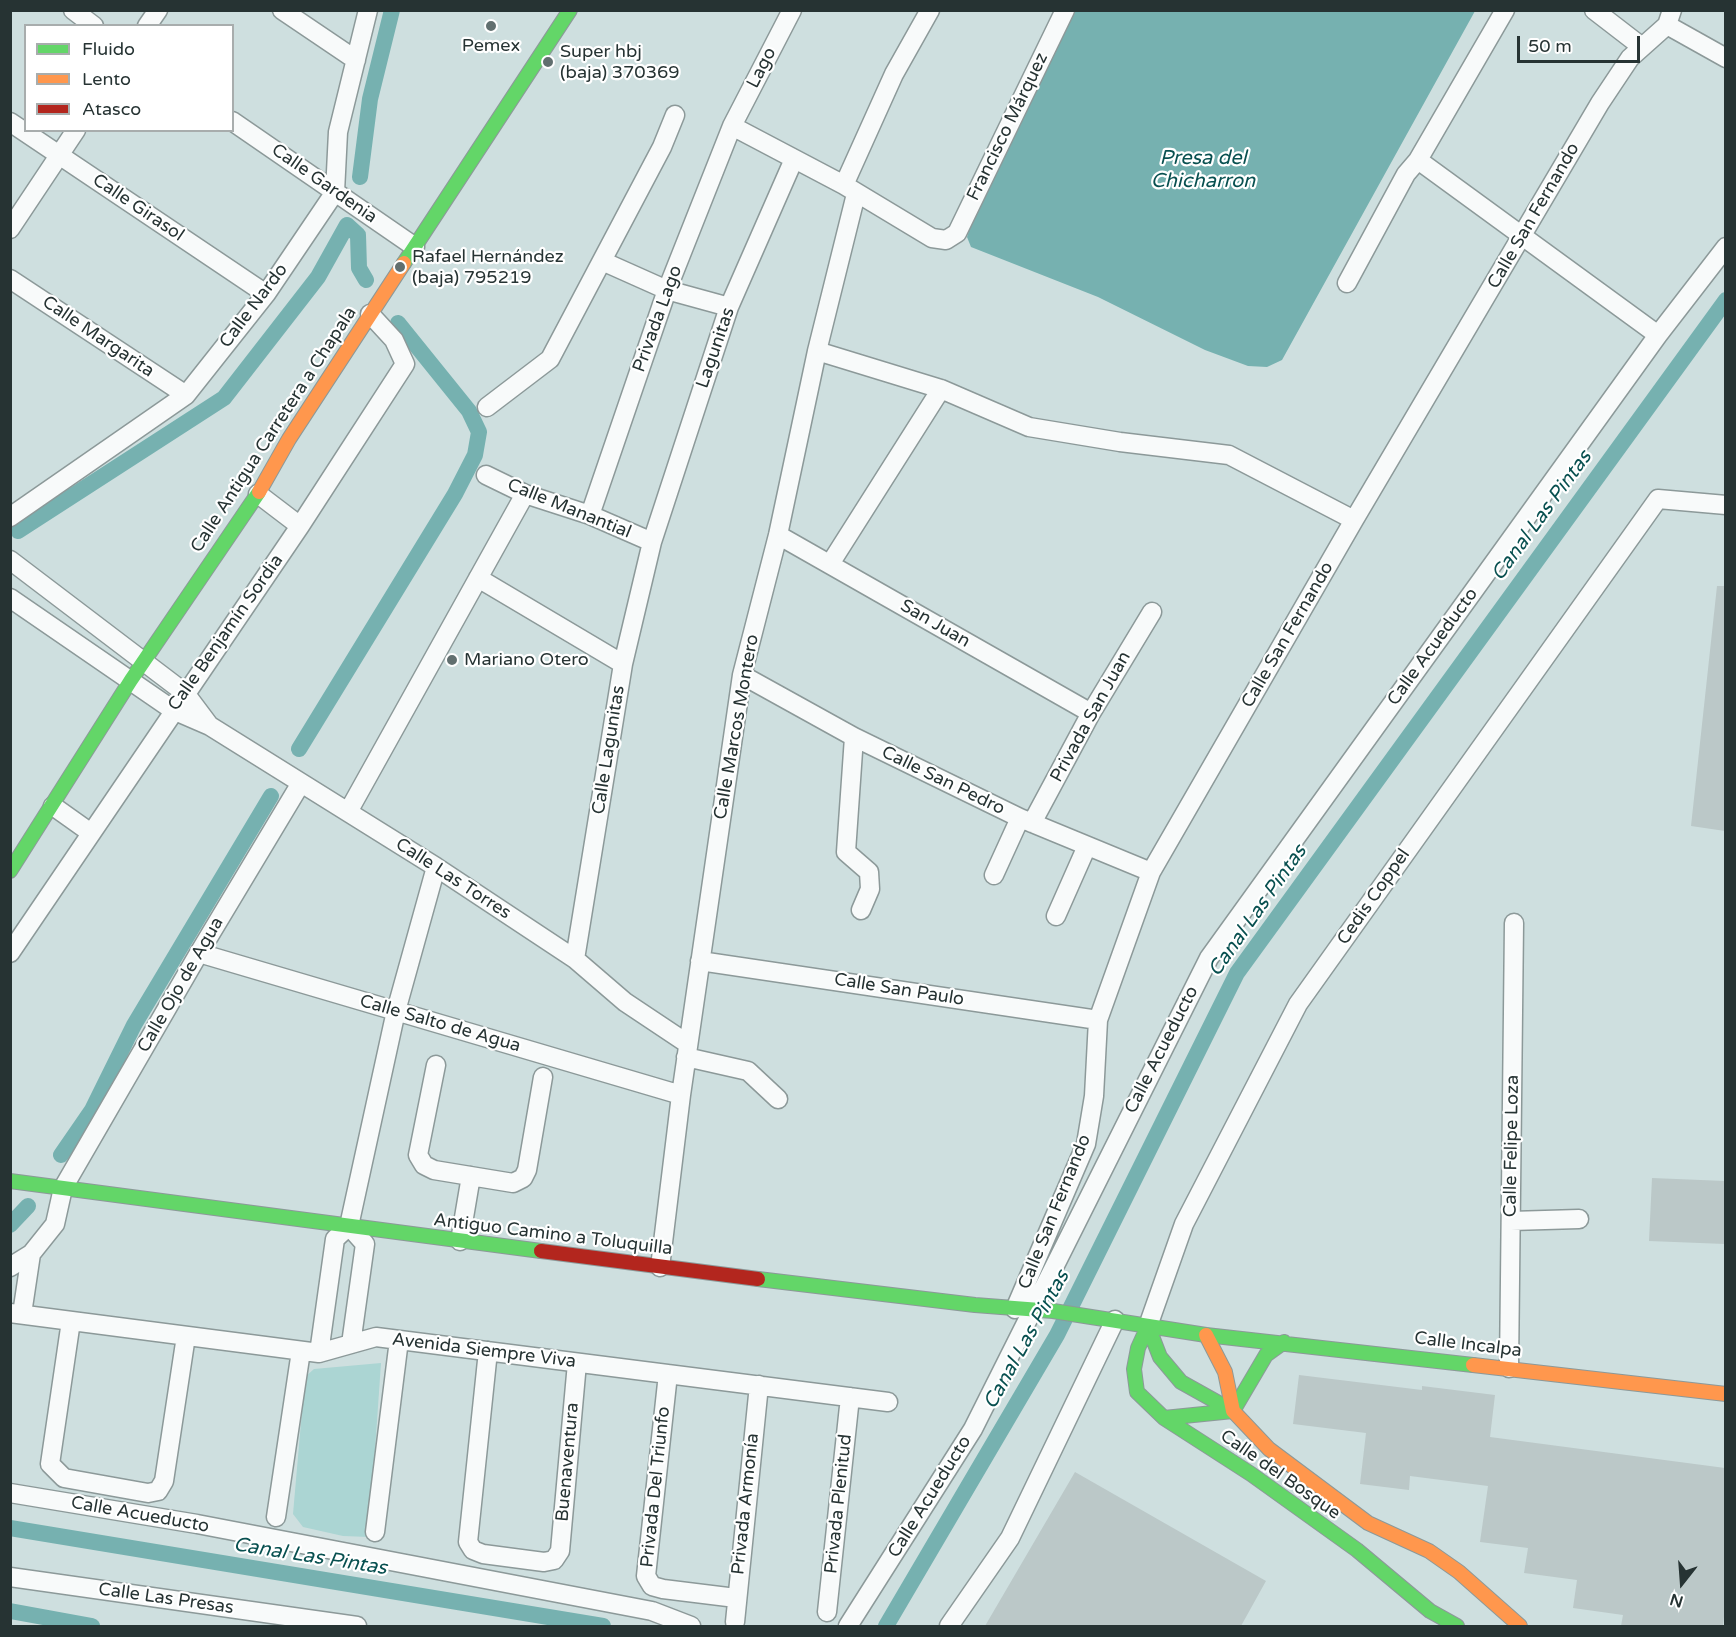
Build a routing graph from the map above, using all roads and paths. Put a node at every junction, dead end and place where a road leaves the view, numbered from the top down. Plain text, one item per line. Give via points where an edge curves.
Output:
1 (73, 10) edge
2 (158, 10) edge
3 (282, 10) edge
4 (368, 10) edge
5 (570, 10) edge
6 (792, 10) edge
7 (930, 10) edge
8 (1065, 10) edge
9 (1505, 10) edge
10 (1594, 10) edge
11 (1670, 18) edge
12 (91, 24) edge
13 (148, 24) edge
14 (1642, 47) junction
15 (1725, 58) edge
16 (356, 60) junction
17 (675, 115) dead end
18 (10, 122) edge
19 (234, 122) edge
20 (732, 126) junction
21 (24, 131) edge
22 (25, 132) edge
23 (75, 132) edge
24 (60, 155) junction
25 (794, 159) junction
26 (1418, 160) junction
27 (850, 189) junction
28 (335, 192) junction
29 (10, 229) edge
30 (1523, 236) junction
31 (415, 247) junction
32 (1725, 247) edge
33 (602, 261) junction
34 (10, 279) edge
35 (1347, 283) dead end
36 (667, 290) junction
37 (266, 294) junction
38 (729, 307) junction
39 (370, 314) junction
40 (1658, 335) junction
41 (817, 351) junction
42 (941, 389) junction
43 (186, 395) junction
44 (487, 407) dead end
45 (486, 474) dead end
46 (258, 494) junction
47 (525, 494) junction
48 (1725, 505) edge
49 (590, 515) junction
50 (10, 517) edge
51 (1354, 520) junction
52 (300, 526) junction
53 (778, 535) junction
54 (652, 542) junction
55 (10, 560) edge
56 (830, 564) junction
57 (478, 578) junction
58 (10, 598) edge
59 (1152, 612) dead end
60 (112, 639) junction
61 (98, 658) junction
62 (143, 662) junction
63 (623, 664) junction
64 (742, 675) junction
65 (130, 680) junction
66 (185, 693) junction
67 (173, 710) junction
68 (1091, 713) junction
69 (210, 726) junction
70 (854, 737) junction
71 (302, 783) junction
72 (53, 806) junction
73 (348, 812) junction
74 (1026, 821) junction
75 (91, 833) junction
76 (1087, 846) junction
77 (436, 867) junction
78 (10, 871) edge
79 (1151, 872) junction
80 (994, 875) dead end
81 (861, 910) dead end
82 (1056, 916) dead end
83 (1514, 923) dead end
84 (10, 953) edge
85 (199, 953) junction
86 (575, 959) junction
87 (700, 961) junction
88 (396, 1011) junction
89 (1098, 1020) junction
90 (687, 1050) junction
91 (436, 1065) dead end
92 (543, 1077) dead end
93 (681, 1095) junction
94 (778, 1099) dead end
95 (471, 1176) junction
96 (10, 1181) edge
97 (63, 1188) junction
98 (1580, 1219) dead end
99 (1511, 1221) junction
100 (349, 1226) junction
101 (460, 1241) junction
102 (31, 1254) junction
103 (10, 1267) edge
104 (660, 1267) junction
105 (1023, 1310) junction
106 (16, 1314) edge
107 (1115, 1320) junction
108 (72, 1321) junction
109 (1148, 1326) junction
110 (1206, 1335) junction
111 (186, 1336) junction
112 (399, 1340) junction
113 (1284, 1342) junction
114 (351, 1344) junction
115 (488, 1351) junction
116 (310, 1352) junction
117 (577, 1362) junction
118 (1509, 1368) junction
119 (668, 1374) junction
120 (759, 1385) junction
121 (1725, 1394) edge
122 (850, 1397) junction
123 (888, 1402) dead end
124 (1233, 1411) junction
125 (1164, 1418) junction
126 (10, 1493) edge
127 (276, 1517) dead end
128 (375, 1532) dead end
129 (10, 1577) edge
130 (736, 1598) junction
131 (828, 1612) dead end
132 (735, 1622) dead end
133 (357, 1626) edge
134 (691, 1626) edge
135 (848, 1626) edge
136 (949, 1626) edge
137 (1457, 1626) edge
138 (1520, 1626) edge

1 - 12 street
2 - 13 street
3 - 16 street
4 - 16 street
5 - 31 street, Calle Antigua Carretera a Chapala
6 - 20 street, Lago
7 - 27 street, Calle Marcos Montero via 894,74
8 - 27 street, Francisco Márquez via 957,233 946,240 932,238
9 - 26 street
10 - 14 street
11 - 14 street, Calle San Fernando
11 - 15 street
14 - 30 street, Calle San Fernando via 1600,103
16 - 28 street via 338,132
17 - 33 street
18 - 21 street, Calle Girasol
19 - 28 street, Calle Gardenia
20 - 25 street
20 - 36 street, Privada Lago
22 - 24 street, Calle Girasol
23 - 24 street
24 - 29 street
24 - 37 street, Calle Girasol
25 - 27 street
25 - 38 street, Lagunitas
26 - 30 street
26 - 35 street via 1406,174
27 - 41 street, Calle Marcos Montero
28 - 31 street, Calle Gardenia
28 - 37 street, Calle Nardo
30 - 40 street
30 - 51 street, Calle San Fernando
31 - 39 street, Calle Antigua Carretera a Chapala
32 - 40 street, Calle Acueducto
33 - 36 street
33 - 44 street via 550,359
34 - 43 street, Calle Margarita
36 - 38 street
36 - 49 street, Privada Lago
37 - 43 street, Calle Nardo
38 - 54 street, Lagunitas
39 - 46 street, Calle Antigua Carretera a Chapala
39 - 52 street, Calle Benjamín Sordia via 394,340 405,364
40 - 105 street, Calle Acueducto via 1209,958
41 - 42 street
41 - 53 street, Calle Marcos Montero
42 - 51 street via 1029,427 1230,455
42 - 56 street
43 - 50 street, Calle Nardo
45 - 47 street, Calle Manantial
46 - 52 street
46 - 62 street, Calle Antigua Carretera a Chapala
47 - 49 street, Calle Manantial
47 - 57 street
48 - 109 street, Cedis Coppel via 1658,499 1298,1004 1184,1224
49 - 54 street, Calle Manantial
51 - 79 street, Calle San Fernando
52 - 66 street, Calle Benjamín Sordia
53 - 56 street, San Juan
53 - 64 street, Calle Marcos Montero
54 - 63 street, Calle Lagunitas
55 - 60 street, Calle Las Torres
56 - 68 street, San Juan
57 - 63 street
57 - 73 street
58 - 61 street, Calle Las Torres
59 - 68 street, Privada San Juan
60 - 61 street
60 - 62 street, Calle Las Torres
61 - 65 street, Calle Las Torres
62 - 65 street, Calle Antigua Carretera a Chapala
62 - 66 street, Calle Las Torres
63 - 86 street, Calle Lagunitas
64 - 70 street, Calle San Pedro
64 - 87 street, Calle Marcos Montero
65 - 67 street, Calle Las Torres
65 - 72 street, Calle Antigua Carretera a Chapala
66 - 67 street, Calle Benjamín Sordia
66 - 69 street, Calle Las Torres
67 - 69 street, Calle Las Torres
67 - 75 street, Calle Benjamín Sordia
68 - 74 street, Privada San Juan
69 - 71 street, Calle Las Torres
70 - 74 street, Calle San Pedro
70 - 81 street via 846,852 869,872 870,889
71 - 73 street, Calle Las Torres
71 - 85 street, Calle Ojo de Agua
72 - 75 street
72 - 78 street, Calle Antigua Carretera a Chapala
73 - 77 street, Calle Las Torres
74 - 76 street, Calle San Pedro
74 - 80 street, Privada San Juan
75 - 84 street, Calle Benjamín Sordia
76 - 79 street, Calle San Pedro
76 - 82 street
77 - 86 street, Calle Las Torres
77 - 88 street
79 - 89 street, Calle San Fernando
83 - 99 street, Calle Felipe Loza
85 - 88 street, Calle Salto de Agua
85 - 97 street, Calle Ojo de Agua
86 - 90 street, Calle Las Torres
87 - 89 street, Calle San Paulo
87 - 90 street, Calle Marcos Montero
88 - 93 street, Calle Salto de Agua
88 - 100 street
89 - 105 street, Calle San Fernando via 1094,1096 1086,1143
90 - 93 street, Calle Marcos Montero
90 - 94 street via 748,1071
91 - 95 street via 418,1155 424,1165 435,1170
92 - 95 street via 523,1178 513,1183
93 - 104 street, Calle Marcos Montero
95 - 101 street
96 - 97 street, Antiguo Camino a Toluquilla
97 - 100 street, Antiguo Camino a Toluquilla
97 - 102 street, Calle Ojo de Agua via 55,1224
98 - 99 street
99 - 118 street, Calle Felipe Loza
100 - 101 street, Antiguo Camino a Toluquilla
100 - 114 street via 365,1244
100 - 116 street via 335,1239
101 - 104 street, Antiguo Camino a Toluquilla
102 - 103 street
102 - 106 street
104 - 105 street, Antiguo Camino a Toluquilla
105 - 107 street, Antiguo Camino a Toluquilla
105 - 135 street, Calle Acueducto via 973,1429
106 - 108 street, Avenida Siempre Viva
107 - 109 street
107 - 136 street via 1010,1538
108 - 111 street, Avenida Siempre Viva
108 - 111 street via 50,1464 64,1478 148,1493 158,1491 164,1481
109 - 110 street, Calle Incalpa
109 - 124 street via 1160,1357 1181,1382
109 - 125 street, Calle del Bosque via 1134,1369 1137,1392
110 - 113 street, Calle Incalpa
110 - 124 street, Calle del Bosque via 1225,1372
111 - 116 street, Avenida Siempre Viva
112 - 114 street, Avenida Siempre Viva via 376,1337
112 - 115 street, Avenida Siempre Viva
112 - 128 street
113 - 118 street, Calle Incalpa
113 - 124 street via 1266,1355
114 - 116 street, Avenida Siempre Viva
115 - 117 street, Avenida Siempre Viva
115 - 117 street, Buenaventura via 468,1542 473,1550 483,1554 544,1562 554,1560 560,1551
116 - 127 street
117 - 119 street, Avenida Siempre Viva
118 - 121 street, Calle Incalpa
119 - 120 street, Avenida Siempre Viva
119 - 130 street, Privada Del Triunfo via 646,1576 652,1586 663,1589
120 - 122 street, Avenida Siempre Viva
120 - 130 street, Privada Armonía
122 - 123 street, Avenida Siempre Viva
122 - 131 street, Privada Plenitud
124 - 125 street
124 - 138 street, Calle del Bosque via 1269,1449 1318,1488 1368,1523 1430,1551
125 - 137 street, Calle del Bosque via 1251,1474 1357,1550 1430,1611
126 - 134 street, Calle Acueducto via 197,1524 652,1611
129 - 133 street, Calle Las Presas
130 - 132 street, Privada Armonía

